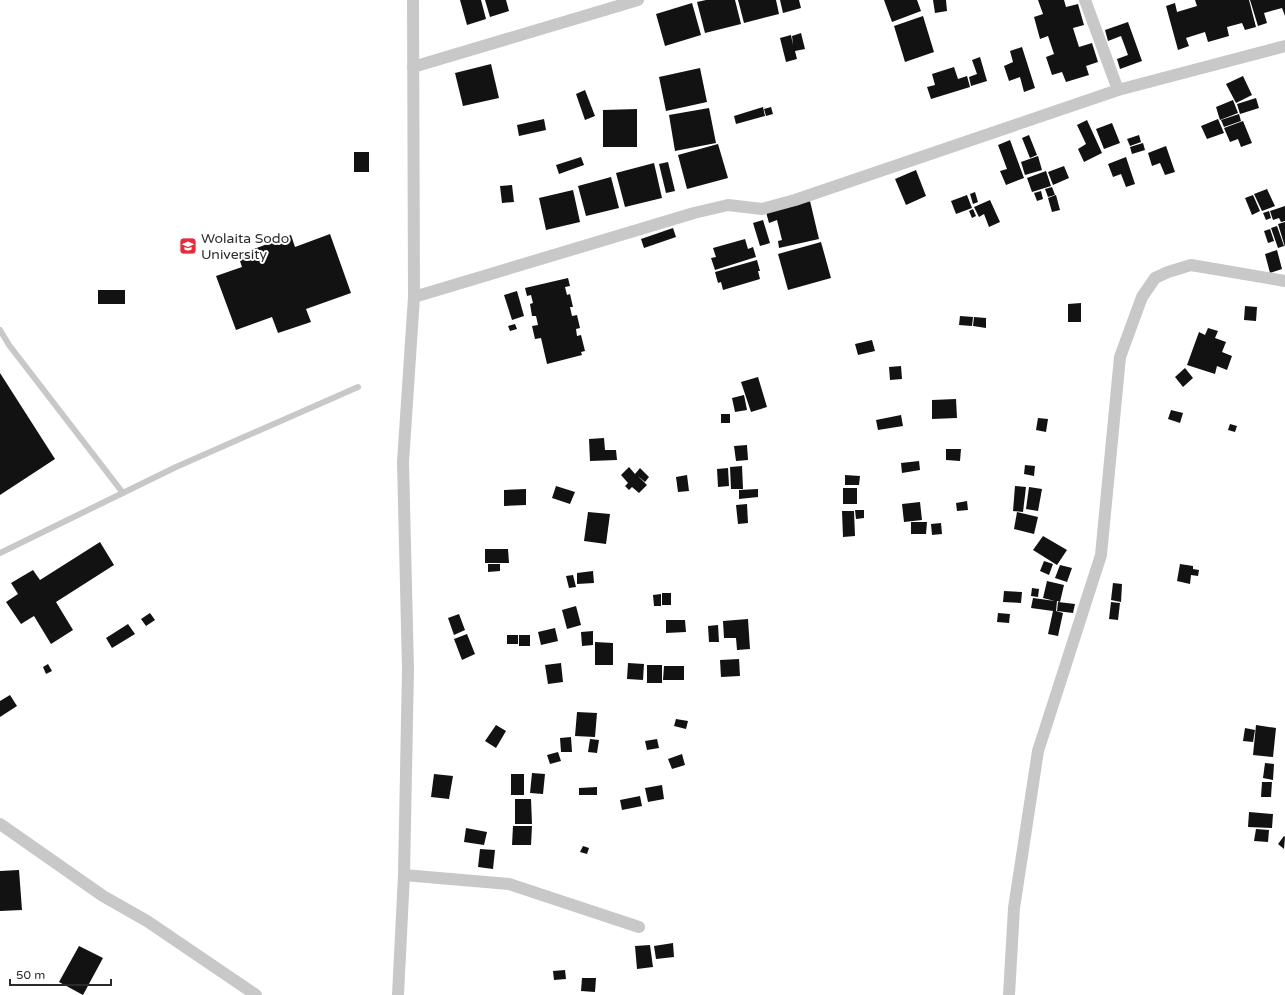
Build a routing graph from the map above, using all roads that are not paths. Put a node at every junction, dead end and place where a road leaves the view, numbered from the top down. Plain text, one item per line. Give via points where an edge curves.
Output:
1 (413, 0) edge
2 (638, 0) edge
3 (1085, 0) edge
4 (1285, 46) edge
5 (413, 67) junction
6 (1118, 90) junction
7 (1285, 282) edge
8 (414, 297) junction
9 (0, 330) edge
10 (358, 387) dead end
11 (123, 493) junction
12 (0, 553) edge
13 (0, 824) edge
14 (404, 875) junction
15 (639, 927) dead end
16 (256, 995) edge
17 (398, 995) edge
18 (1009, 995) edge

1 - 5 street
2 - 5 street
3 - 6 street
4 - 6 street
5 - 8 street
6 - 8 street via 795,200 762,209 728,206 694,212
7 - 18 street via 1191,266 1155,278 1142,297 1120,358 1101,555 1038,751 1014,908
8 - 14 street via 403,462 408,669
9 - 11 lane
10 - 11 lane
11 - 12 lane
13 - 16 street via 103,896 147,921
14 - 15 street via 509,884
14 - 17 street

